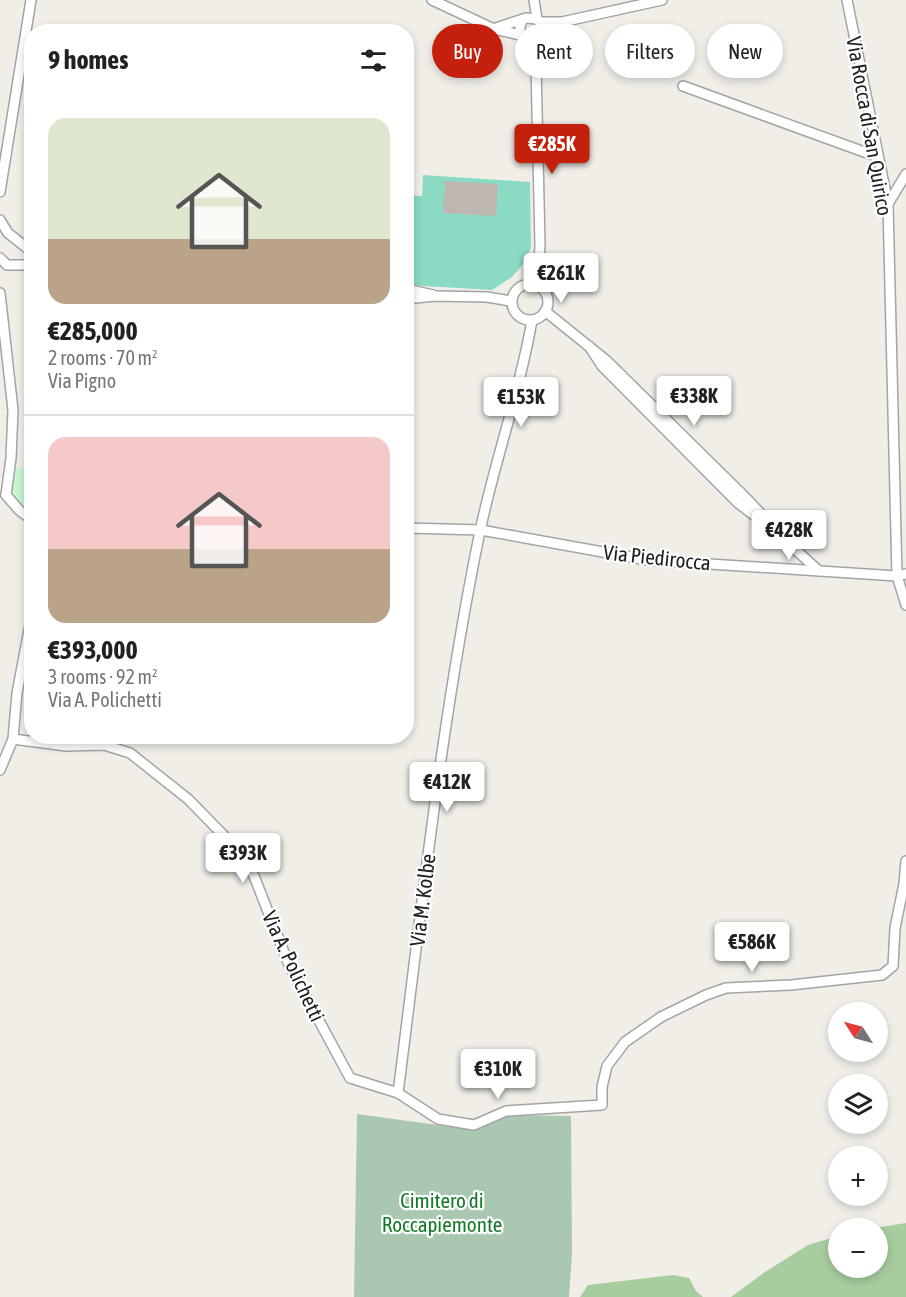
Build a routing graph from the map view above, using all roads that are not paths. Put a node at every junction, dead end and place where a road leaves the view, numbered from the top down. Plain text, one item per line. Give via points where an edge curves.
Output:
1 (31, 0) edge
2 (432, 0) edge
3 (533, 0) edge
4 (662, 0) edge
5 (847, 0) edge
6 (524, 19) junction
7 (539, 21) junction
8 (562, 22) junction
9 (27, 24) edge
10 (483, 24) edge
11 (520, 24) edge
12 (539, 24) edge
13 (559, 24) edge
14 (503, 26) edge
15 (24, 43) edge
16 (536, 78) edge
17 (683, 86) dead end
18 (878, 158) junction
19 (906, 174) edge
20 (0, 192) edge
21 (888, 204) junction
22 (0, 213) edge
23 (0, 220) edge
24 (24, 246) edge
25 (0, 258) edge
26 (24, 265) edge
27 (537, 285) junction
28 (414, 291) edge
29 (0, 293) edge
30 (435, 296) junction
31 (414, 299) edge
32 (511, 301) junction
33 (545, 311) junction
34 (532, 320) junction
35 (3, 495) edge
36 (24, 514) edge
37 (414, 528) edge
38 (480, 530) junction
39 (819, 571) junction
40 (901, 575) edge
41 (906, 605) edge
42 (24, 656) edge
43 (13, 739) junction
44 (24, 740) edge
45 (51, 744) edge
46 (0, 770) edge
47 (906, 861) edge
48 (398, 1093) junction

1 - 9 street
2 - 10 street
3 - 6 street
3 - 7 street
4 - 8 street
5 - 18 street, Via Rocca di San Quirico
6 - 7 street
6 - 11 street
6 - 14 street
7 - 8 street
7 - 12 street
8 - 13 street
15 - 20 street
16 - 27 street via 540,246
17 - 18 street
18 - 21 street, Via Rocca di San Quirico
19 - 21 street
21 - 40 street, Via Rocca di San Quirico
22 - 23 street
23 - 24 street via 8,233
25 - 26 street via 7,265
27 - 32 street via 518,288
27 - 33 street via 546,293
28 - 30 street
29 - 35 street via 13,410 11,458
30 - 31 street
30 - 32 street
32 - 34 street via 515,313
33 - 34 street
33 - 39 street via 607,361
34 - 38 street, Via M. Kolbe
35 - 36 street
37 - 38 street, Via Piedirocca
38 - 39 street, Via Piedirocca via 647,560
38 - 48 street, Via M. Kolbe via 444,728
39 - 40 street, Via Piedirocca
40 - 41 street, Via Rocca di San Quirico
42 - 43 street
43 - 44 street, Via A. Polichetti
43 - 46 street
45 - 48 street, Via A. Polichetti via 104,745 130,753 188,799 233,845 254,876 289,964 350,1078
47 - 48 street, Via A. Polichetti via 893,966 882,975 726,988 706,995 661,1017 625,1042 607,1066 602,1105 506,1111 474,1125 438,1119

